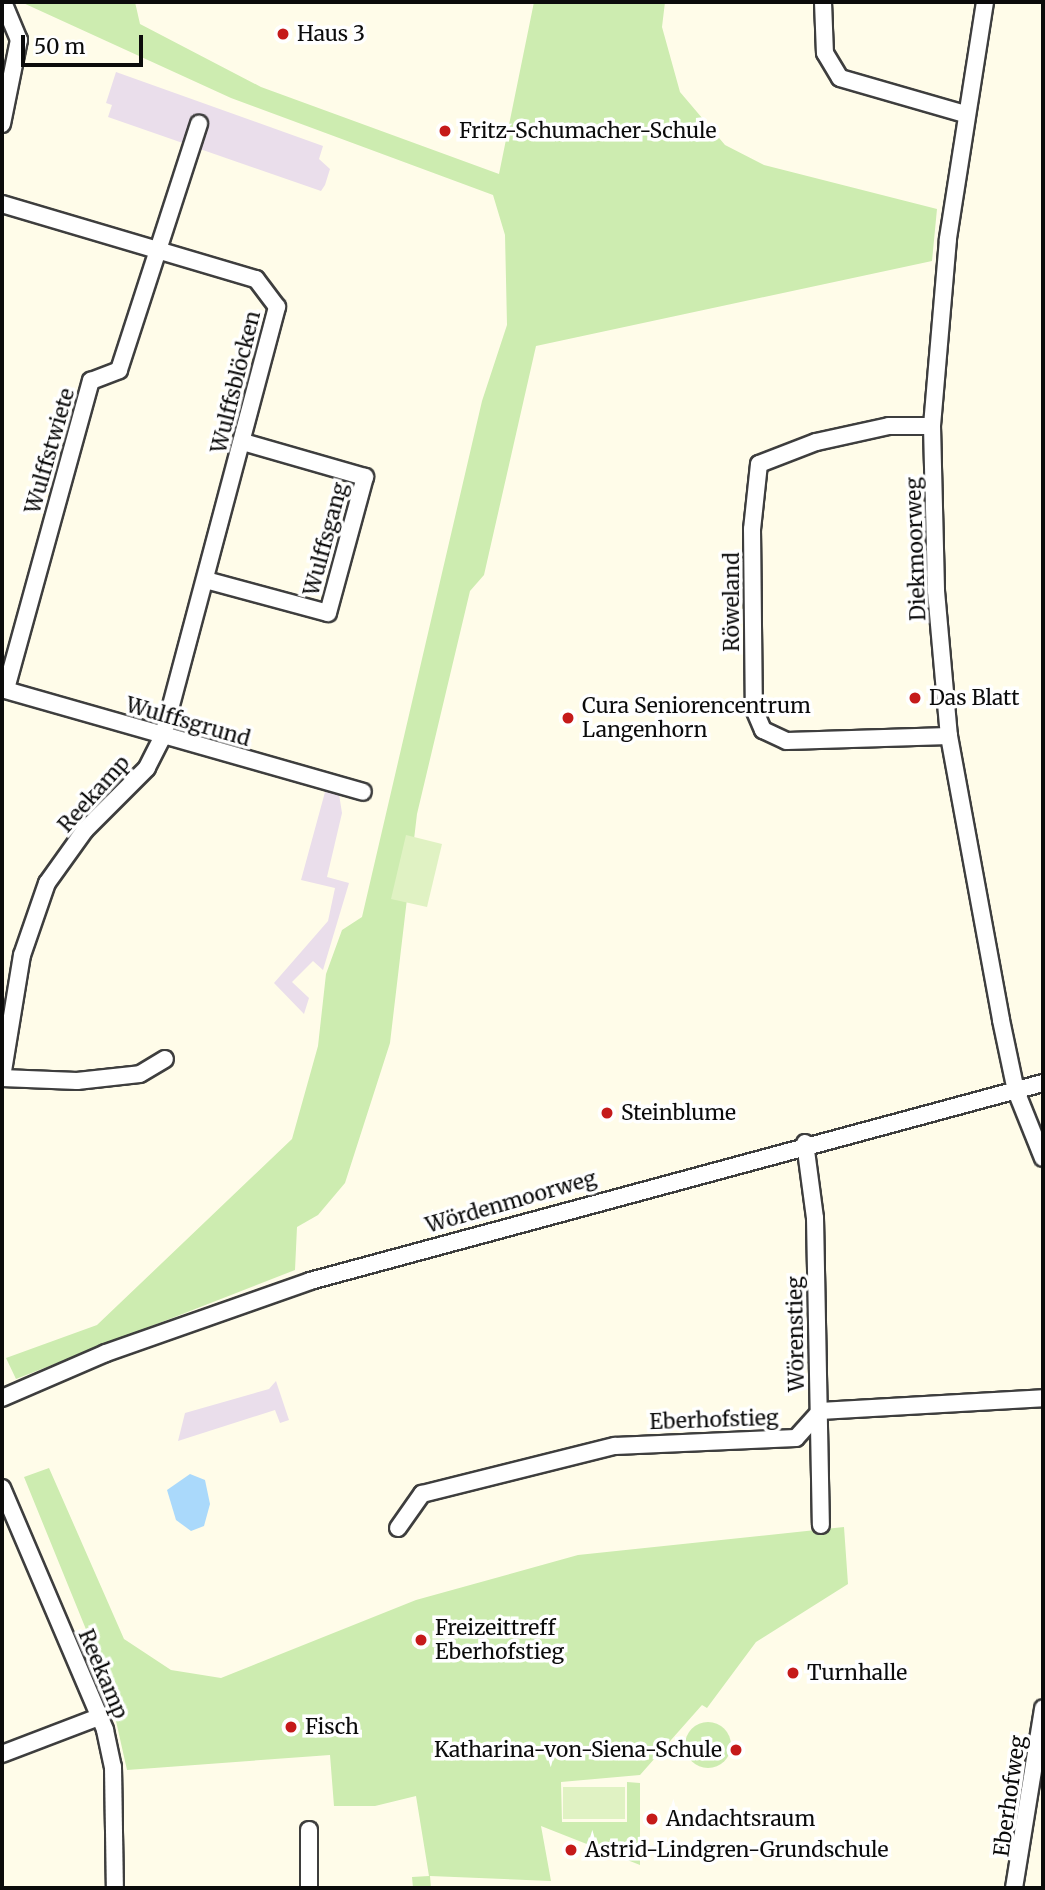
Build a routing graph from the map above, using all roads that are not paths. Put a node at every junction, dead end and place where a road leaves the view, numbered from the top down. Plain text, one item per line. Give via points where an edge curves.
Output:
1 (3, 2) edge
2 (823, 2) edge
3 (985, 2) edge
4 (965, 114) junction
5 (2, 124) edge
6 (198, 124) dead end
7 (2, 204) edge
8 (156, 249) junction
9 (932, 426) junction
10 (243, 442) junction
11 (206, 580) junction
12 (4, 689) edge
13 (949, 736) junction
14 (162, 738) junction
15 (363, 792) dead end
16 (165, 1059) dead end
17 (2, 1078) edge
18 (1043, 1083) edge
19 (1016, 1091) junction
20 (805, 1143) junction
21 (1043, 1158) edge
22 (2, 1398) edge
23 (1043, 1398) edge
24 (820, 1411) junction
25 (2, 1488) edge
26 (821, 1525) dead end
27 (398, 1528) dead end
28 (1043, 1708) edge
29 (99, 1717) junction
30 (2, 1755) edge
31 (309, 1829) dead end
32 (115, 1888) edge
33 (309, 1888) edge
34 (1014, 1888) edge

1 - 5 street via 19,40
2 - 4 street via 825,53 840,78
3 - 4 street, Diekmoorweg
4 - 9 street, Diekmoorweg
6 - 8 street, Wulffstwiete
7 - 8 street, Wulffsblöcken
8 - 10 street, Wulffsblöcken via 256,279 271,291 276,323
8 - 12 street, Wulffstwiete via 119,370 91,381
9 - 13 street, Diekmoorweg
9 - 13 street, Röweland via 889,426 816,442 759,464 753,517 754,709 763,730 787,741
10 - 11 street, Wulffsblöcken
10 - 11 street, Wulffsgang via 365,477 362,489 328,612
11 - 14 street, Wulffsblöcken
12 - 14 street, Wulffsgrund
13 - 19 street, Diekmoorweg
14 - 15 street, Wulffsgrund
14 - 17 street, Reekamp via 147,768 85,830 47,883 22,955
16 - 17 street, Reekamp via 139,1074 77,1081
18 - 19 street, Wördenmoorweg
19 - 20 street, Wördenmoorweg
19 - 21 street
20 - 22 street, Wördenmoorweg via 294,1286 106,1353
20 - 24 street, Wörenstieg via 815,1207
23 - 24 street
24 - 26 street, Wörenstieg
24 - 27 street, Eberhofstieg via 796,1438 615,1446 473,1479 422,1494
25 - 29 street, Reekamp
28 - 34 street, Eberhofweg
29 - 30 street
29 - 32 street, Reekamp via 113,1767
31 - 33 street

